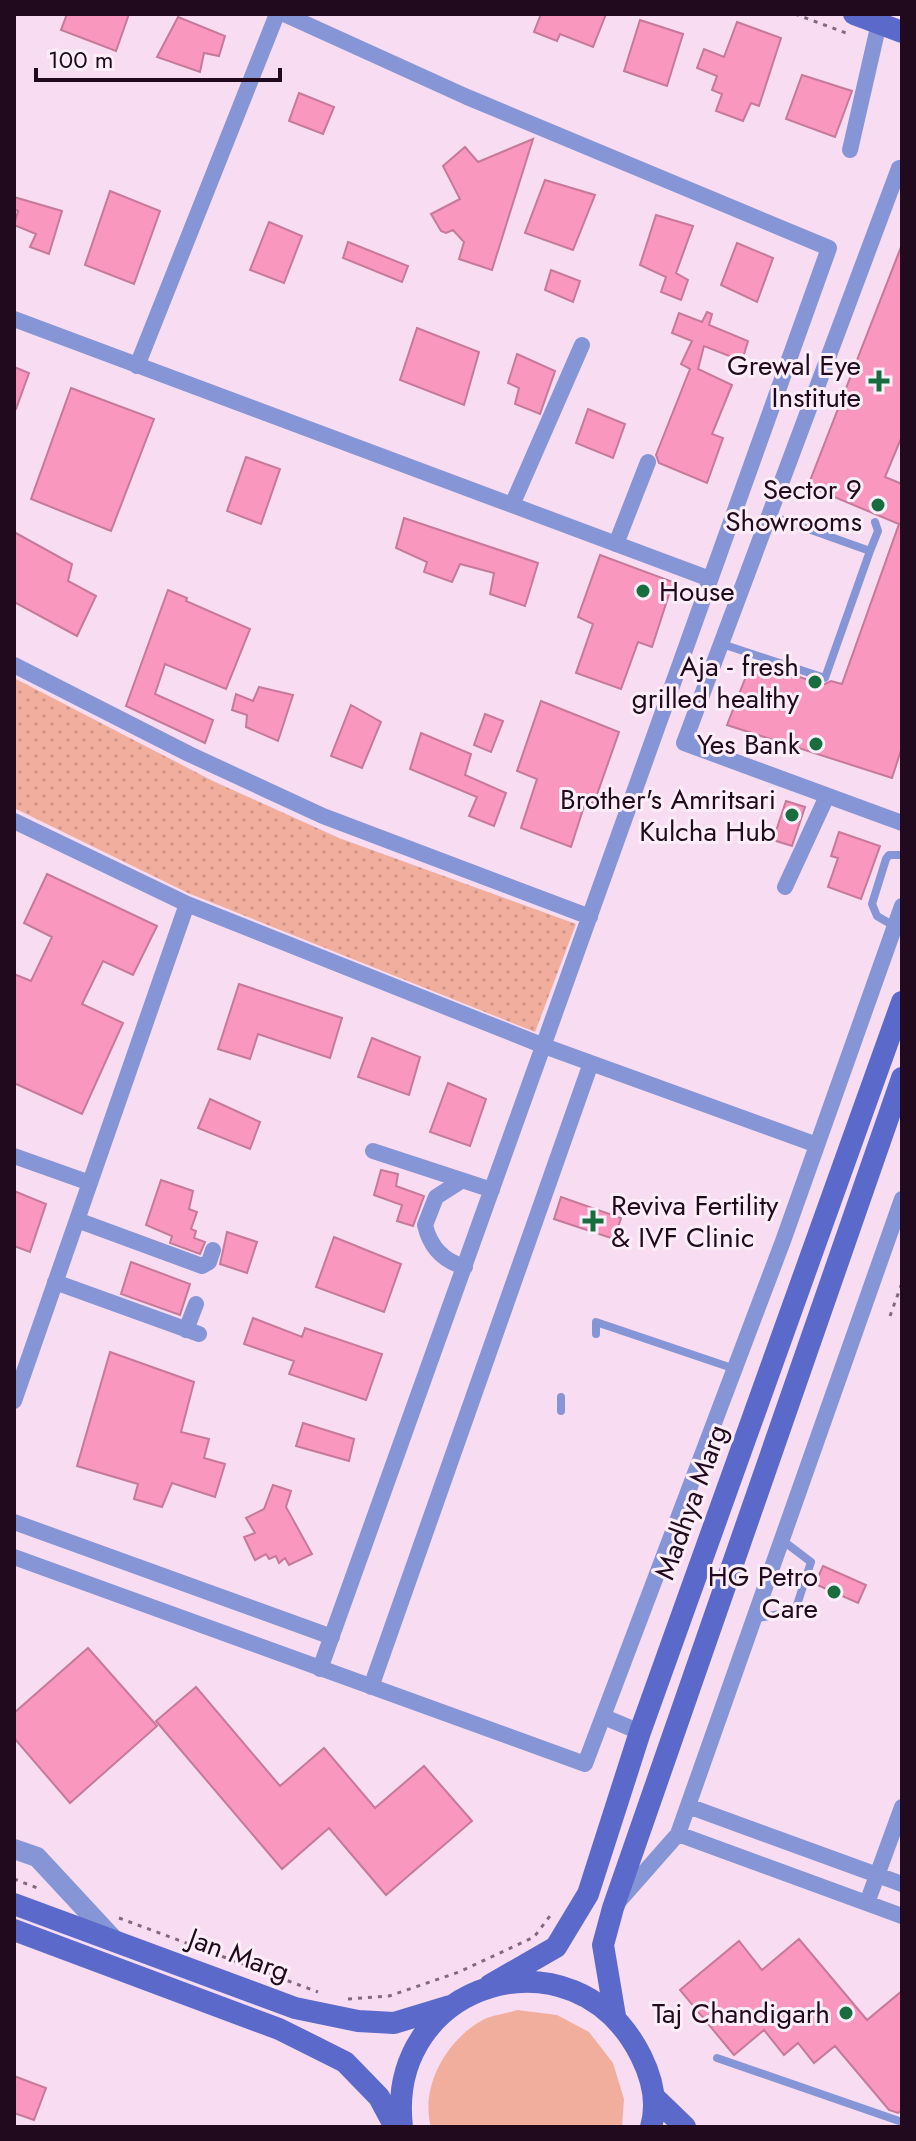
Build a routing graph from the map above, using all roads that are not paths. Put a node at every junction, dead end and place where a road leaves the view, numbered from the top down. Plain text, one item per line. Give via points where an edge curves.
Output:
1 (277, 14) edge
2 (284, 14) edge
3 (854, 14) edge
4 (879, 23) junction
5 (902, 32) edge
6 (850, 150) dead end
7 (902, 170) edge
8 (14, 319) edge
9 (582, 345) dead end
10 (137, 366) junction
11 (648, 462) dead end
12 (512, 505) junction
13 (769, 515) junction
14 (888, 526) dead end
15 (616, 544) junction
16 (870, 551) junction
17 (710, 579) junction
18 (721, 644) junction
19 (14, 665) edge
20 (827, 796) junction
21 (14, 821) edge
22 (902, 823) edge
23 (902, 855) edge
24 (785, 887) dead end
25 (187, 904) junction
26 (902, 906) edge
27 (590, 917) junction
28 (895, 926) junction
29 (902, 1002) edge
30 (544, 1046) junction
31 (591, 1063) junction
32 (902, 1078) edge
33 (817, 1145) junction
34 (373, 1151) dead end
35 (14, 1156) edge
36 (461, 1181) junction
37 (90, 1183) junction
38 (492, 1190) junction
39 (902, 1199) edge
40 (77, 1220) junction
41 (213, 1250) dead end
42 (465, 1267) junction
43 (55, 1282) junction
44 (196, 1304) dead end
45 (593, 1331) dead end
46 (736, 1369) junction
47 (14, 1401) edge
48 (14, 1522) edge
49 (782, 1540) junction
50 (14, 1557) edge
51 (754, 1619) junction
52 (332, 1637) junction
53 (320, 1669) junction
54 (371, 1687) junction
55 (604, 1717) junction
56 (640, 1732) junction
57 (688, 1806) junction
58 (902, 1807) edge
59 (678, 1834) junction
60 (14, 1849) edge
61 (877, 1875) junction
62 (902, 1884) edge
63 (867, 1903) junction
64 (14, 1904) edge
65 (613, 1908) junction
66 (902, 1916) edge
67 (14, 1930) edge
68 (115, 1941) junction
69 (490, 1985) junction
70 (450, 2006) junction
71 (615, 2016) junction
72 (717, 2058) dead end
73 (654, 2097) junction
74 (902, 2122) edge
75 (395, 2127) edge
76 (402, 2127) edge
77 (651, 2127) edge
78 (685, 2127) edge

1 - 10 street
2 - 17 street via 481,103 829,248
3 - 4 main road
4 - 5 main road
4 - 6 street
7 - 13 street
8 - 10 street
9 - 12 street
10 - 12 street
11 - 15 street
12 - 15 street
13 - 16 lane
13 - 18 street
14 - 16 lane via 877,526
15 - 17 street
16 - 18 lane via 825,678
17 - 27 street
18 - 20 street via 684,743
19 - 27 street via 323,816
20 - 22 street
20 - 24 street
21 - 25 street
23 - 28 lane via 886,859 872,904 877,916
25 - 30 street
25 - 37 street
26 - 28 street
27 - 30 street
28 - 33 street
29 - 56 main road, Madhya Marg
30 - 31 street
30 - 38 street
31 - 33 street
31 - 54 street
32 - 65 main road, Madhya Marg
33 - 46 street
34 - 36 street
35 - 37 street
36 - 38 street
36 - 42 street via 436,1197 425,1225 435,1249
37 - 40 street
38 - 42 street
39 - 49 street
40 - 41 street via 202,1266
40 - 43 street
42 - 52 street
43 - 44 street via 192,1332
43 - 47 street
45 - 46 lane via 596,1322
46 - 55 street
48 - 52 street
49 - 51 street
49 - 51 lane via 811,1562 795,1611
50 - 53 street
51 - 57 street
52 - 53 street
53 - 54 street
54 - 55 street via 585,1764
55 - 56 street
56 - 69 main road, Madhya Marg via 588,1894 556,1947
57 - 59 street
57 - 61 street
58 - 61 street
59 - 63 street
59 - 65 street
60 - 68 street via 37,1857
61 - 62 street
61 - 63 street
63 - 66 street
64 - 68 main road, Jan Marg
65 - 71 main road, Madhya Marg via 603,1945
67 - 75 main road, Jan Marg via 279,2029 345,2062 379,2097
68 - 70 main road, Jan Marg via 295,2008 358,2021 394,2023
69 - 70 main road, Madhya Marg
69 - 71 main road via 538,1981 587,1996
70 - 76 main road via 414,2047 399,2100
71 - 73 main road via 649,2072
72 - 74 lane
73 - 77 main road
73 - 78 main road

